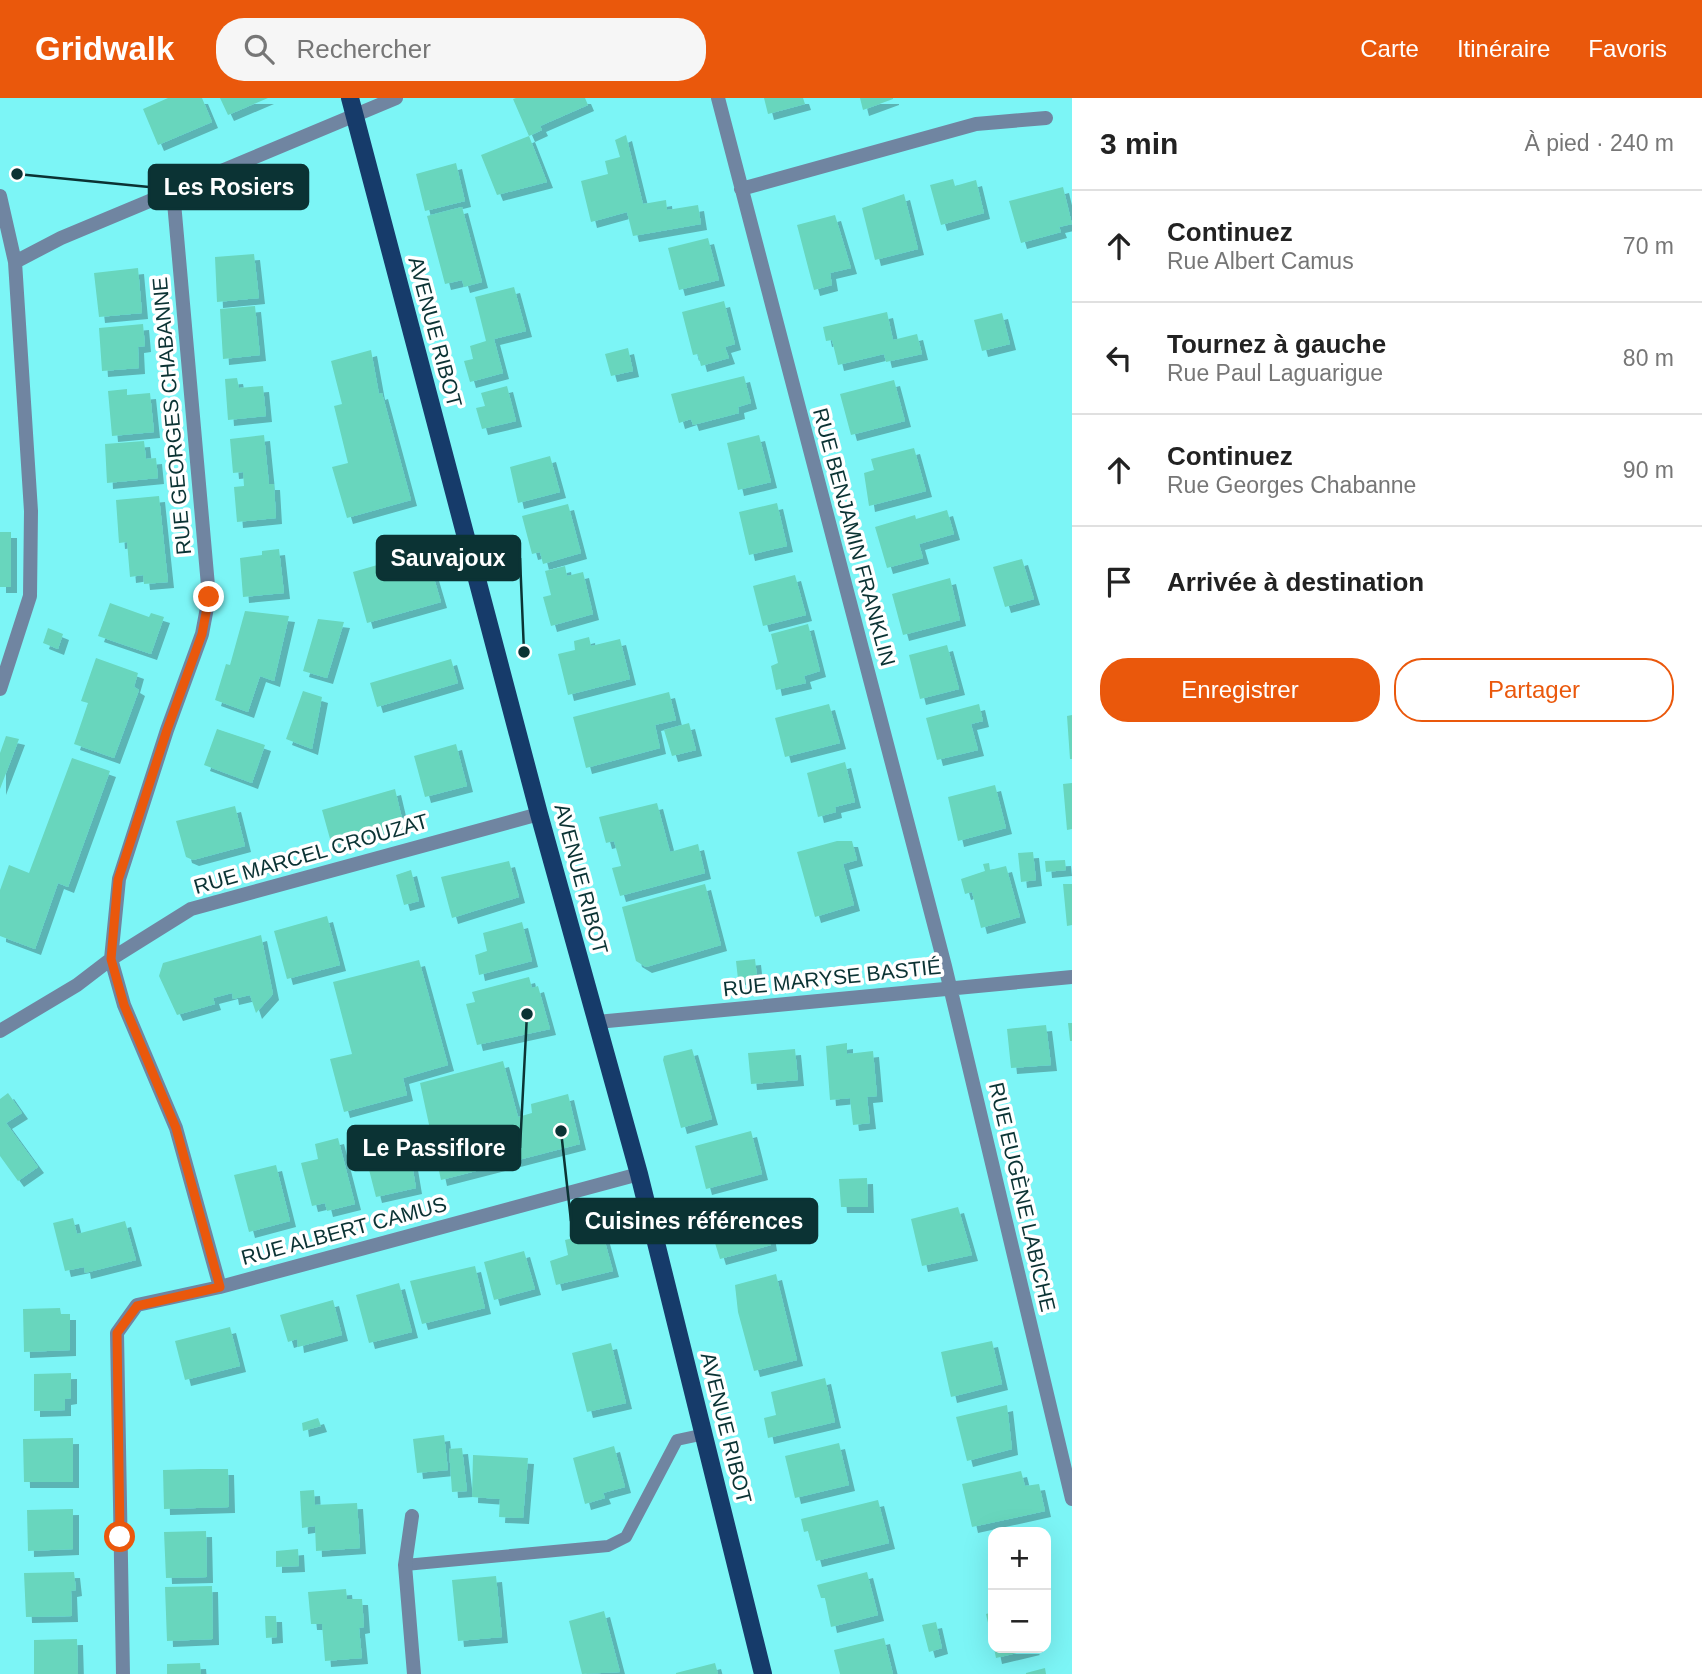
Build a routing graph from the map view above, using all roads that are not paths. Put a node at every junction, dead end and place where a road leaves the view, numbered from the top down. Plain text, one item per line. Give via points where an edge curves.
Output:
1 (350, 98) edge
2 (396, 98) edge
3 (718, 98) edge
4 (354, 116) junction
5 (1046, 118) dead end
6 (741, 188) junction
7 (173, 191) junction
8 (0, 196) edge
9 (15, 262) junction
10 (0, 689) edge
11 (539, 814) junction
12 (111, 959) junction
13 (1072, 977) edge
14 (950, 987) junction
15 (597, 1022) junction
16 (0, 1031) edge
17 (639, 1174) junction
18 (220, 1287) junction
19 (705, 1434) junction
20 (1072, 1499) edge
21 (412, 1516) dead end
22 (405, 1565) junction
23 (123, 1674) edge
24 (414, 1674) edge
25 (762, 1674) edge

1 - 4 main road, AVENUE RIBOT
2 - 4 street
3 - 6 street, RUE BENJAMIN FRANKLIN
4 - 7 street
4 - 11 main road, AVENUE RIBOT
5 - 6 street via 976,124
6 - 14 street, RUE BENJAMIN FRANKLIN
7 - 9 street
7 - 12 street, RUE GEORGES CHABANNE via 209,597 202,634 118,880
8 - 9 street
9 - 10 street via 29,470 30,596
11 - 12 street, RUE MARCEL CROUZAT via 191,909
11 - 15 main road, AVENUE RIBOT
12 - 16 street, RUE MARCEL CROUZAT
12 - 18 street via 124,1005 176,1128
13 - 14 street, RUE MARYSE BASTIÉ
14 - 15 street, RUE MARYSE BASTIÉ
14 - 20 street, RUE EUGÈNE LABICHE
15 - 17 main road, AVENUE RIBOT
17 - 18 street, RUE ALBERT CAMUS
17 - 19 main road, AVENUE RIBOT
18 - 23 street, RUE ALBERT CAMUS via 137,1306 117,1333
19 - 22 lane via 677,1440 626,1537 608,1546
19 - 25 main road, AVENUE RIBOT
21 - 22 street
22 - 24 street

